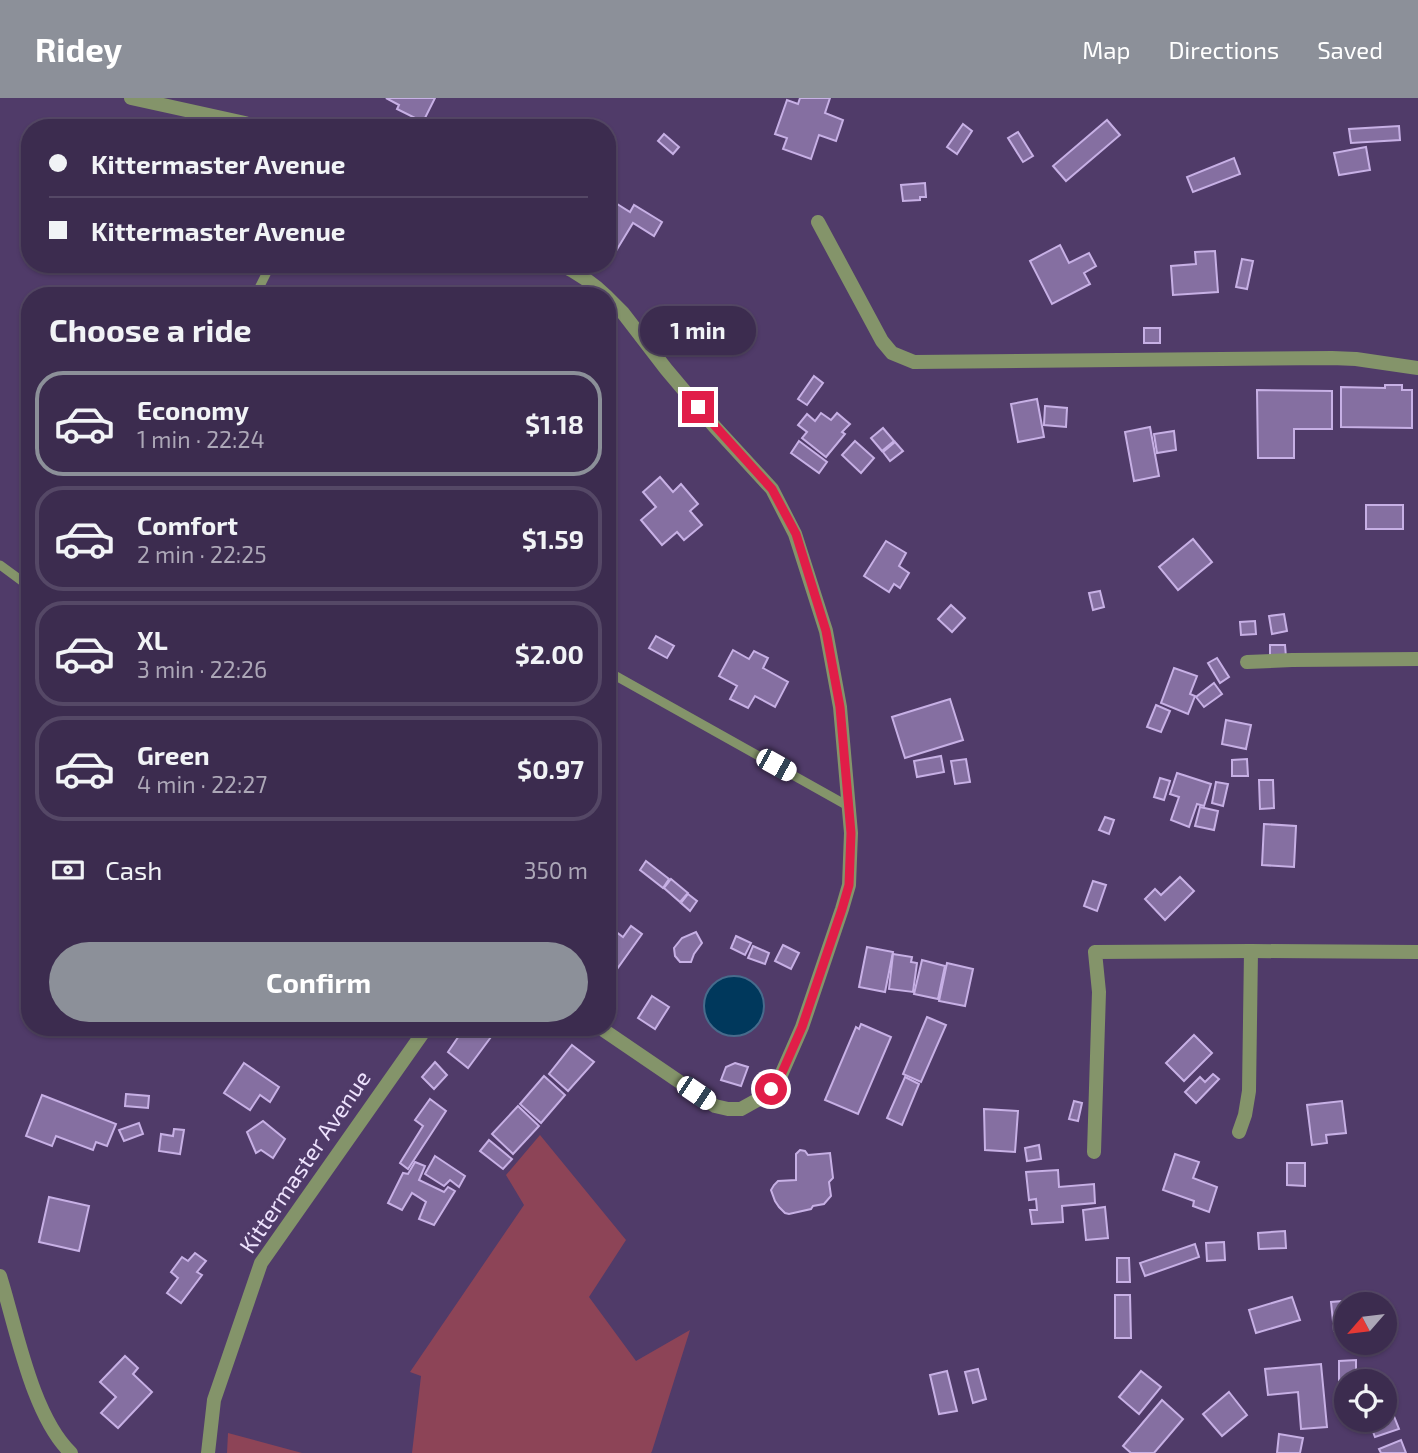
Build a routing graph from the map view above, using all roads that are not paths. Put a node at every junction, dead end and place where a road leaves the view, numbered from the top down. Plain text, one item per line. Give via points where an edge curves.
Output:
1 (131, 98) edge
2 (165, 102) edge
3 (230, 119) edge
4 (818, 222) dead end
5 (579, 273) edge
6 (597, 287) edge
7 (616, 306) edge
8 (1418, 368) edge
9 (0, 565) edge
10 (21, 580) edge
11 (1418, 659) edge
12 (1247, 663) dead end
13 (616, 676) edge
14 (848, 806) junction
15 (1251, 950) junction
16 (1418, 952) edge
17 (421, 1036) edge
18 (612, 1036) edge
19 (1239, 1132) dead end
20 (1094, 1152) dead end
21 (0, 1276) edge
22 (71, 1453) edge
23 (208, 1453) edge

1 - 2 street
2 - 3 street
4 - 8 street via 882,341 892,353 914,362 1332,358
5 - 6 street
7 - 14 street via 772,489 796,534 826,631 840,707
9 - 10 lane
11 - 12 street
13 - 14 lane
14 - 18 street via 849,885 802,1027 771,1089 741,1109 715,1106
15 - 16 street
15 - 19 street via 1249,1091
15 - 20 street via 1095,952 1099,992
17 - 23 street, Kittermaster Avenue via 261,1263 214,1400
21 - 22 street via 43,1410

